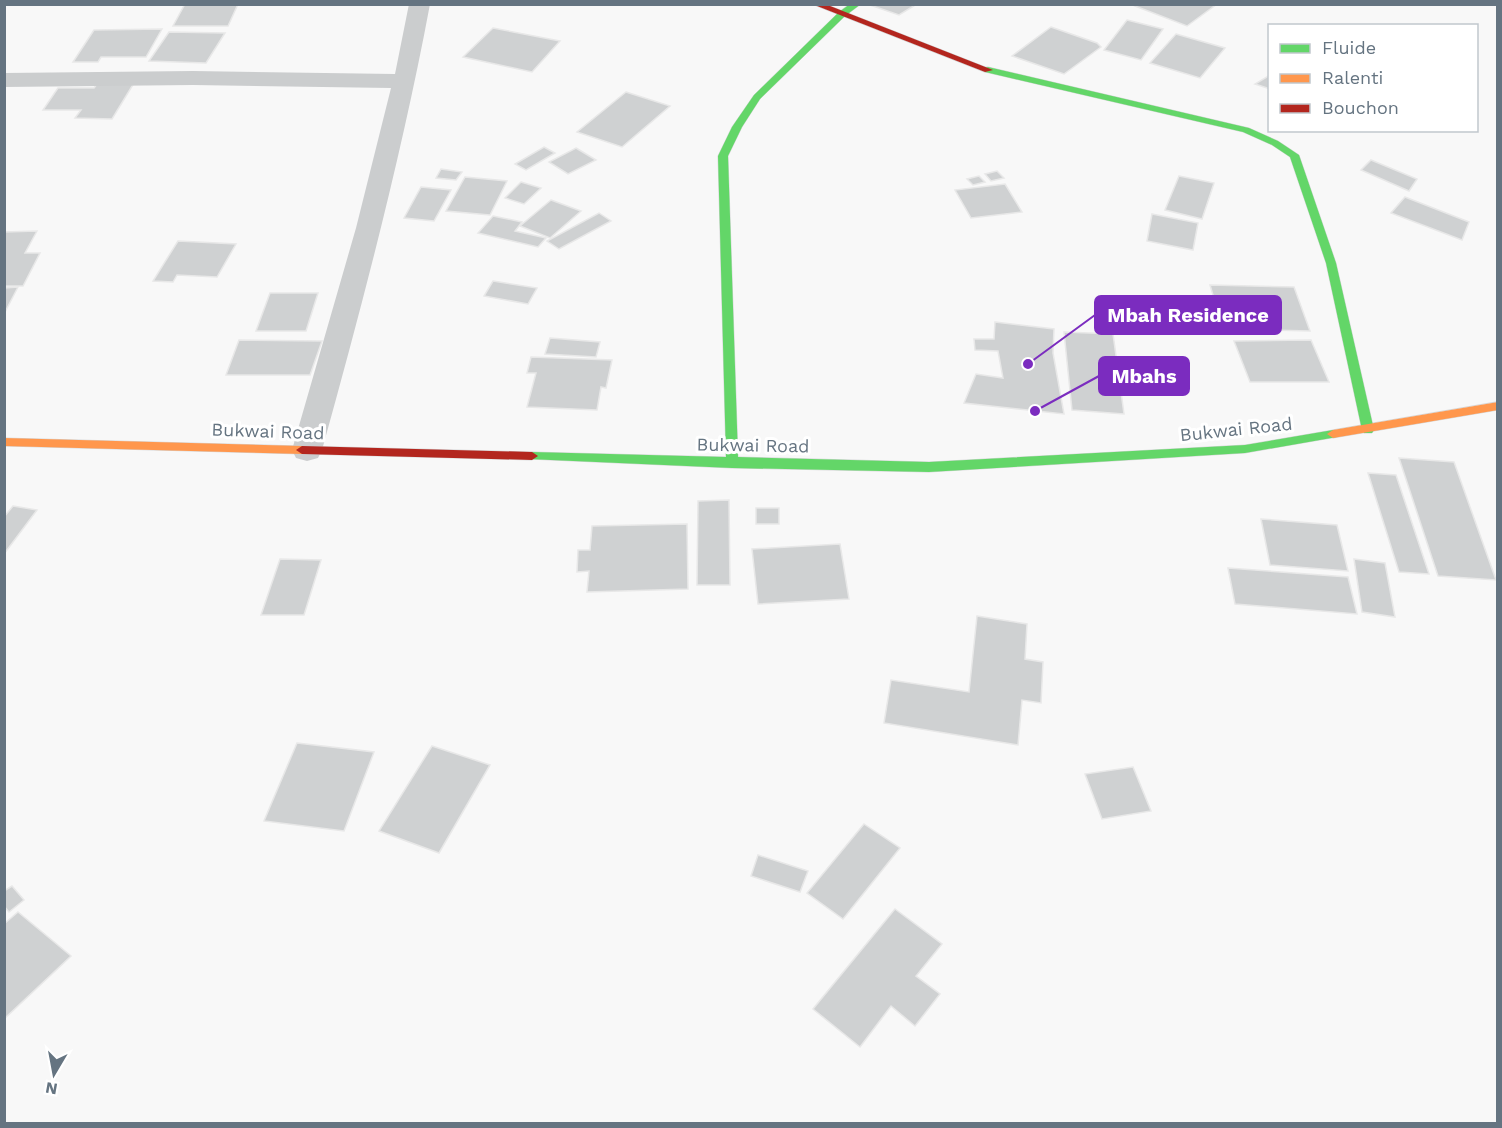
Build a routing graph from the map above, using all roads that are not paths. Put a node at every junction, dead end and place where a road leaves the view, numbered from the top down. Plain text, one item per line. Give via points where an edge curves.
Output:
1 (420, 4) edge
2 (816, 4) edge
3 (857, 4) edge
4 (842, 14) junction
5 (4, 81) edge
6 (406, 81) junction
7 (1497, 406) edge
8 (1368, 430) junction
9 (4, 442) edge
10 (307, 450) junction
11 (732, 463) junction

1 - 6 street
2 - 4 street
3 - 4 street
4 - 8 street via 964,63 1246,130 1294,155 1331,263
4 - 11 street via 757,97 723,156
5 - 6 street
6 - 10 street
7 - 8 street, Bukwai Road
8 - 11 street, Bukwai Road via 1245,449 1054,462 929,467
9 - 10 street, Bukwai Road
10 - 11 street, Bukwai Road

